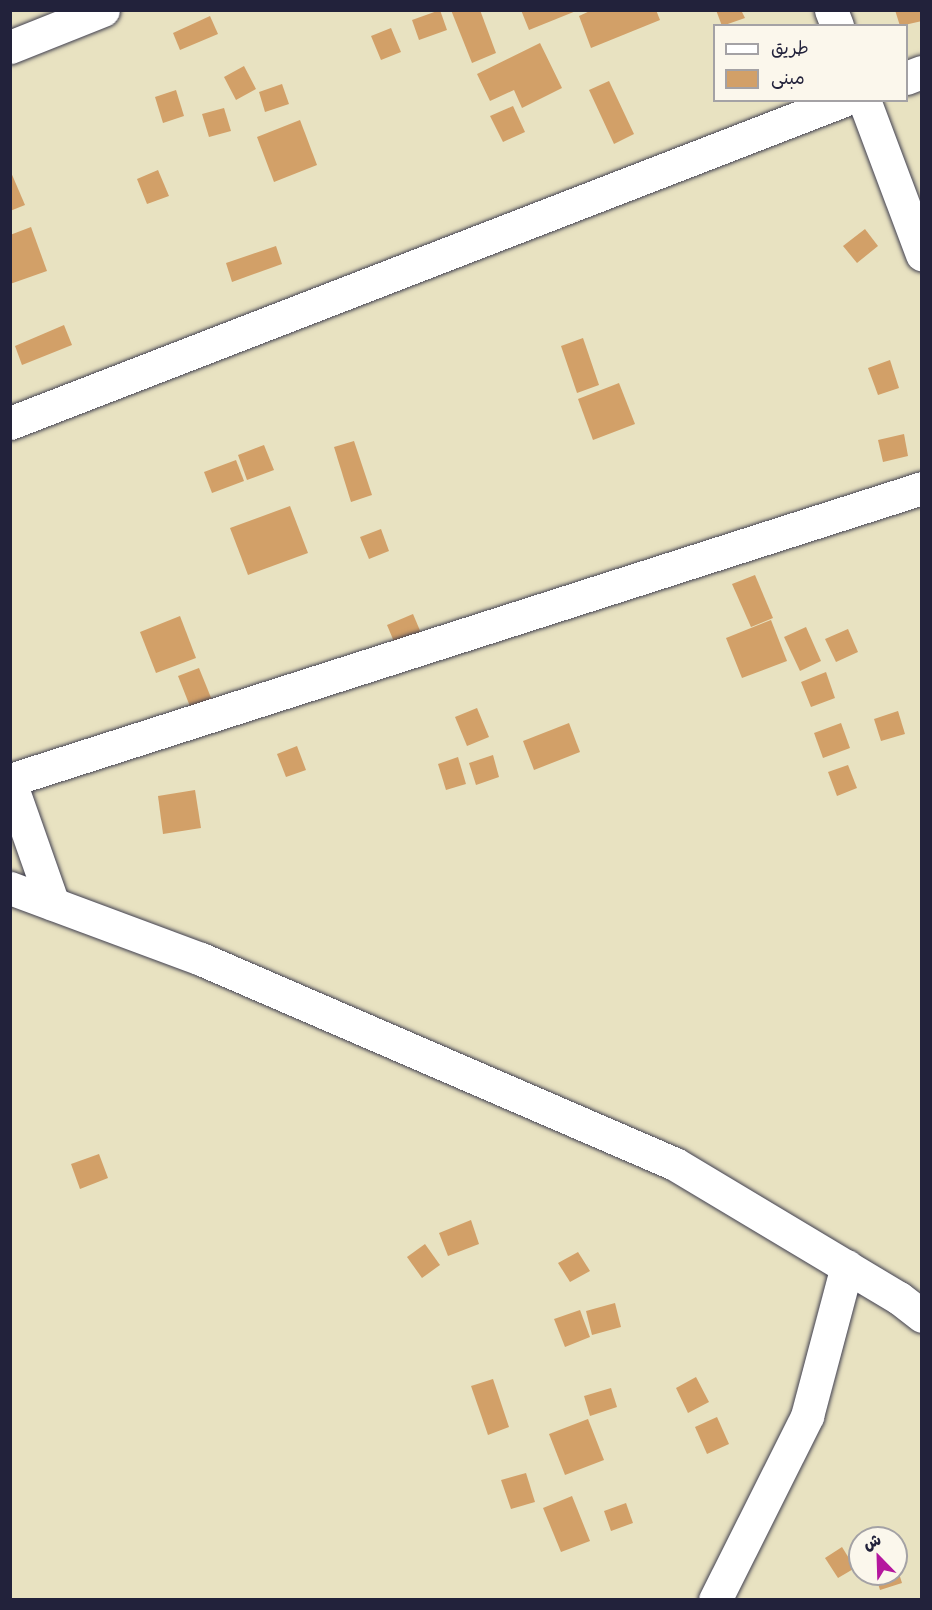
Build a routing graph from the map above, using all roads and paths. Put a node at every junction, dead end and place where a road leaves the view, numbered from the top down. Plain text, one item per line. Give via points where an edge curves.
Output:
1 (104, 10) edge
2 (10, 46) edge
3 (839, 102) edge
4 (865, 102) edge
5 (921, 254) edge
6 (10, 423) edge
7 (921, 488) edge
8 (10, 781) edge
9 (10, 888) edge
10 (53, 904) junction
11 (847, 1266) junction
12 (921, 1316) edge
13 (715, 1599) edge

1 - 2 street
3 - 6 street
4 - 5 street
7 - 8 street
8 - 10 street
9 - 10 street
10 - 11 street via 201,959 675,1164
11 - 12 street
11 - 13 street via 807,1416

